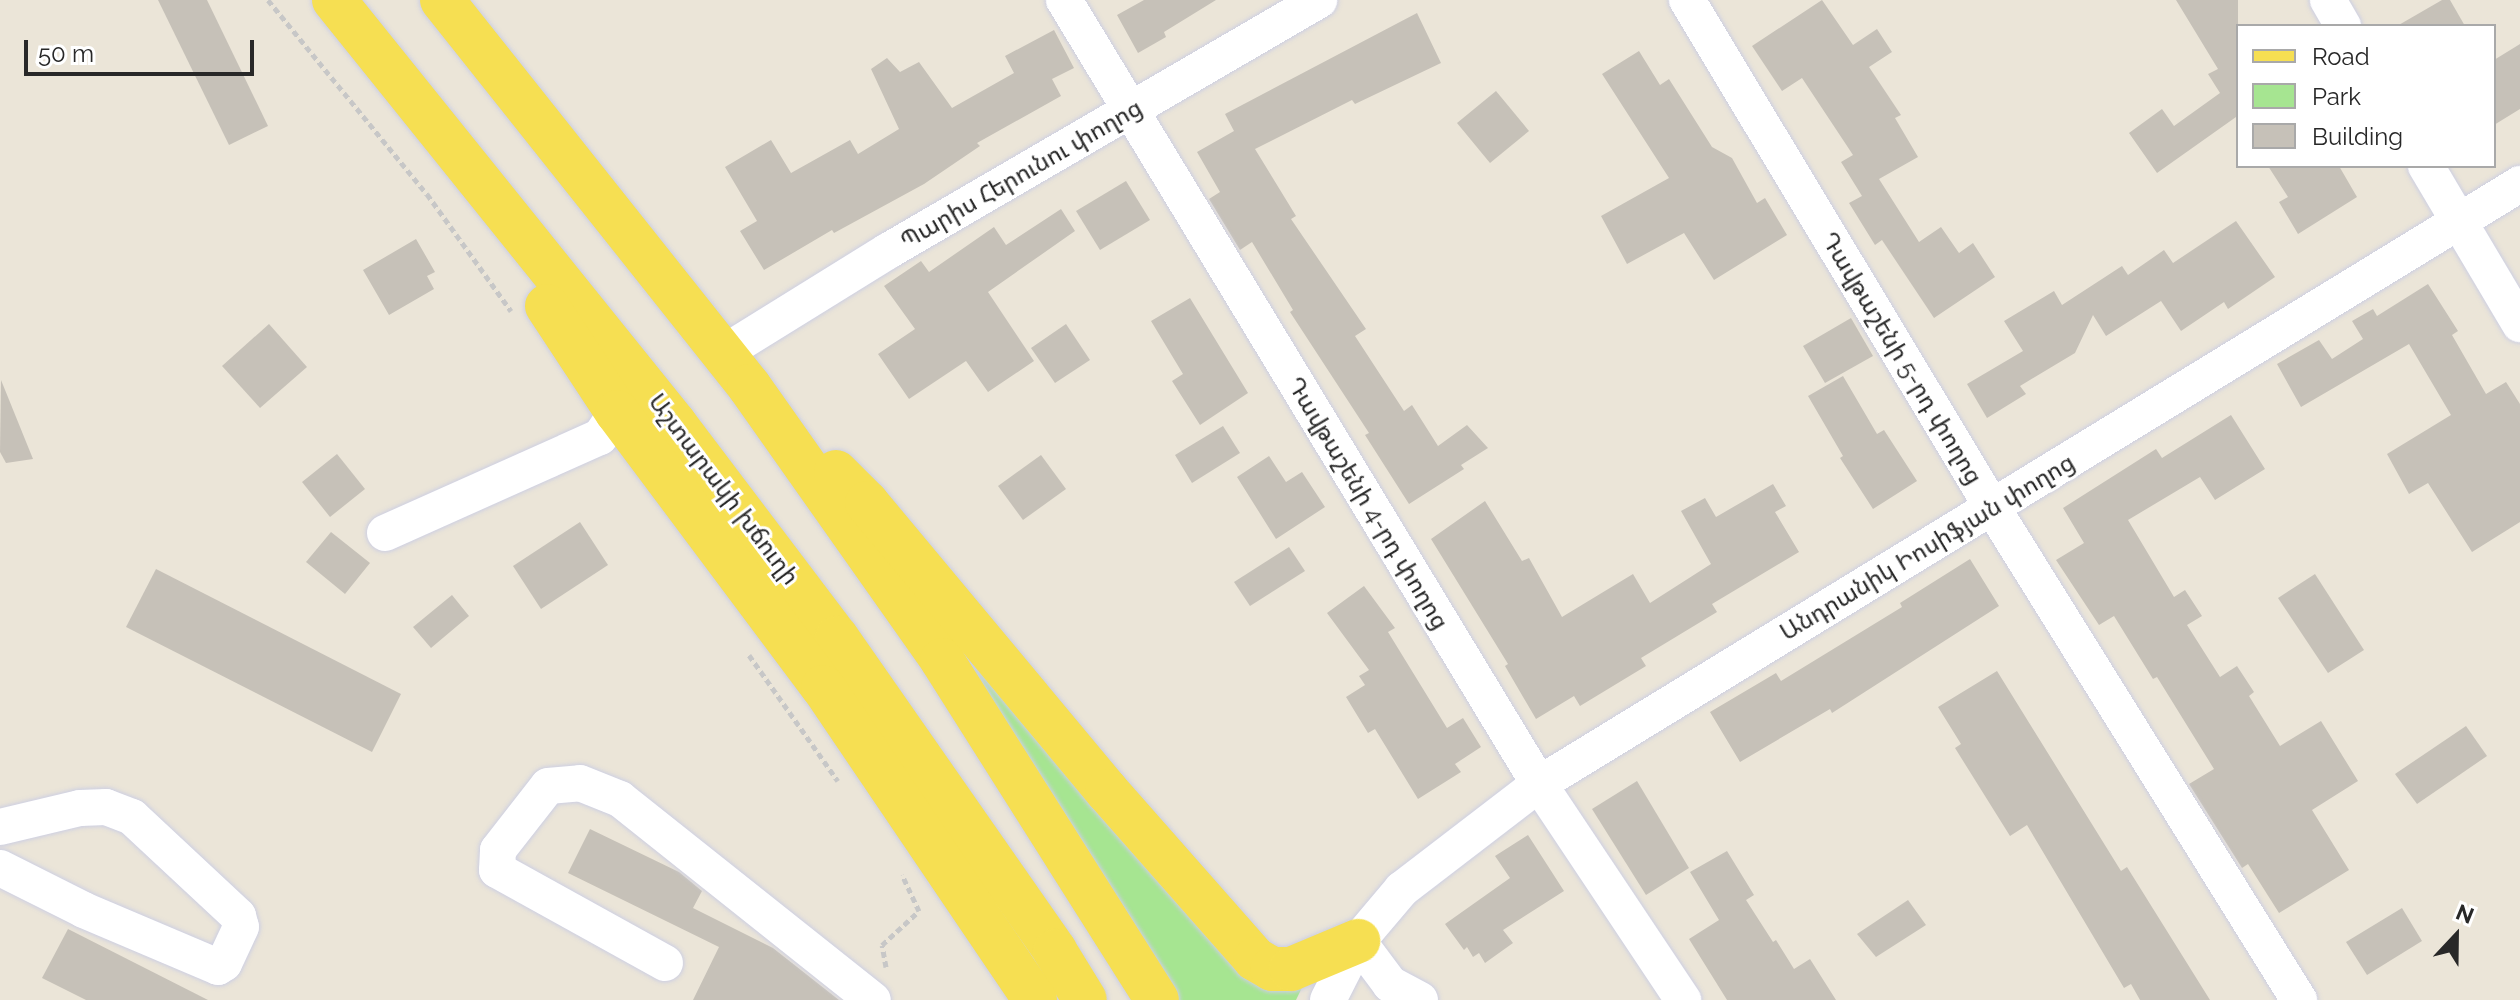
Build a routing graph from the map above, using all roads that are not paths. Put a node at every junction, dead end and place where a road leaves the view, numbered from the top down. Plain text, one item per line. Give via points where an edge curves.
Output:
1 (334, 0) edge
2 (442, 0) edge
3 (1064, 0) edge
4 (1319, 0) edge
5 (1687, 0) edge
6 (2328, 0) edge
7 (2342, 24) edge
8 (414, 103) junction
9 (1130, 111) junction
10 (2427, 168) edge
11 (2520, 184) edge
12 (2459, 221) junction
13 (2520, 324) edge
14 (737, 369) junction
15 (617, 412) junction
16 (1992, 507) junction
17 (385, 533) dead end
18 (1539, 784) junction
19 (0, 827) edge
20 (0, 868) edge
21 (1358, 941) junction
22 (665, 963) dead end
23 (873, 1000) edge
24 (1035, 1000) edge
25 (1085, 1000) edge
26 (1157, 1000) edge
27 (1328, 1000) edge
28 (1420, 1000) edge
29 (1683, 1000) edge
30 (2299, 1000) edge

1 - 8 main road, Աշտարակի խճուղի
2 - 14 main road
3 - 9 street, Դավթաշենի 4-րդ փողոց
4 - 9 street, Պարիս Հերունու փողոց
5 - 16 street, Դավթաշենի 5-րդ փողոց
6 - 7 street
8 - 15 main road
8 - 25 main road, Աշտարակի խճուղի via 675,424 827,625
9 - 14 street, Պարիս Հերունու փողոց via 888,251
9 - 18 street, Դավթաշենի 4-րդ փողոց
10 - 12 street
11 - 12 street, Անդրանիկ Իոսիֆյան փողոց
12 - 13 street
12 - 16 street, Անդրանիկ Իոսիֆյան փողոց
14 - 21 main road via 867,503 1255,959 1272,969 1291,969
14 - 26 main road via 942,660
15 - 17 street via 600,437
15 - 24 main road via 823,687
16 - 18 street, Անդրանիկ Իոսիֆյան փողոց
16 - 30 street, Դավթաշենի 5-րդ փողոց
18 - 21 street, Անդրանիկ Իոսիֆյան փողոց via 1402,889
18 - 29 street, Դավթաշենի 4-րդ փողոց
19 - 20 street via 80,808 106,807 132,817 238,916 240,934 218,967
21 - 27 street, Անդրանիկ Իոսիֆյան փողոց
21 - 28 street via 1390,984
22 - 23 street via 497,870 498,850 548,786 580,783 620,799

